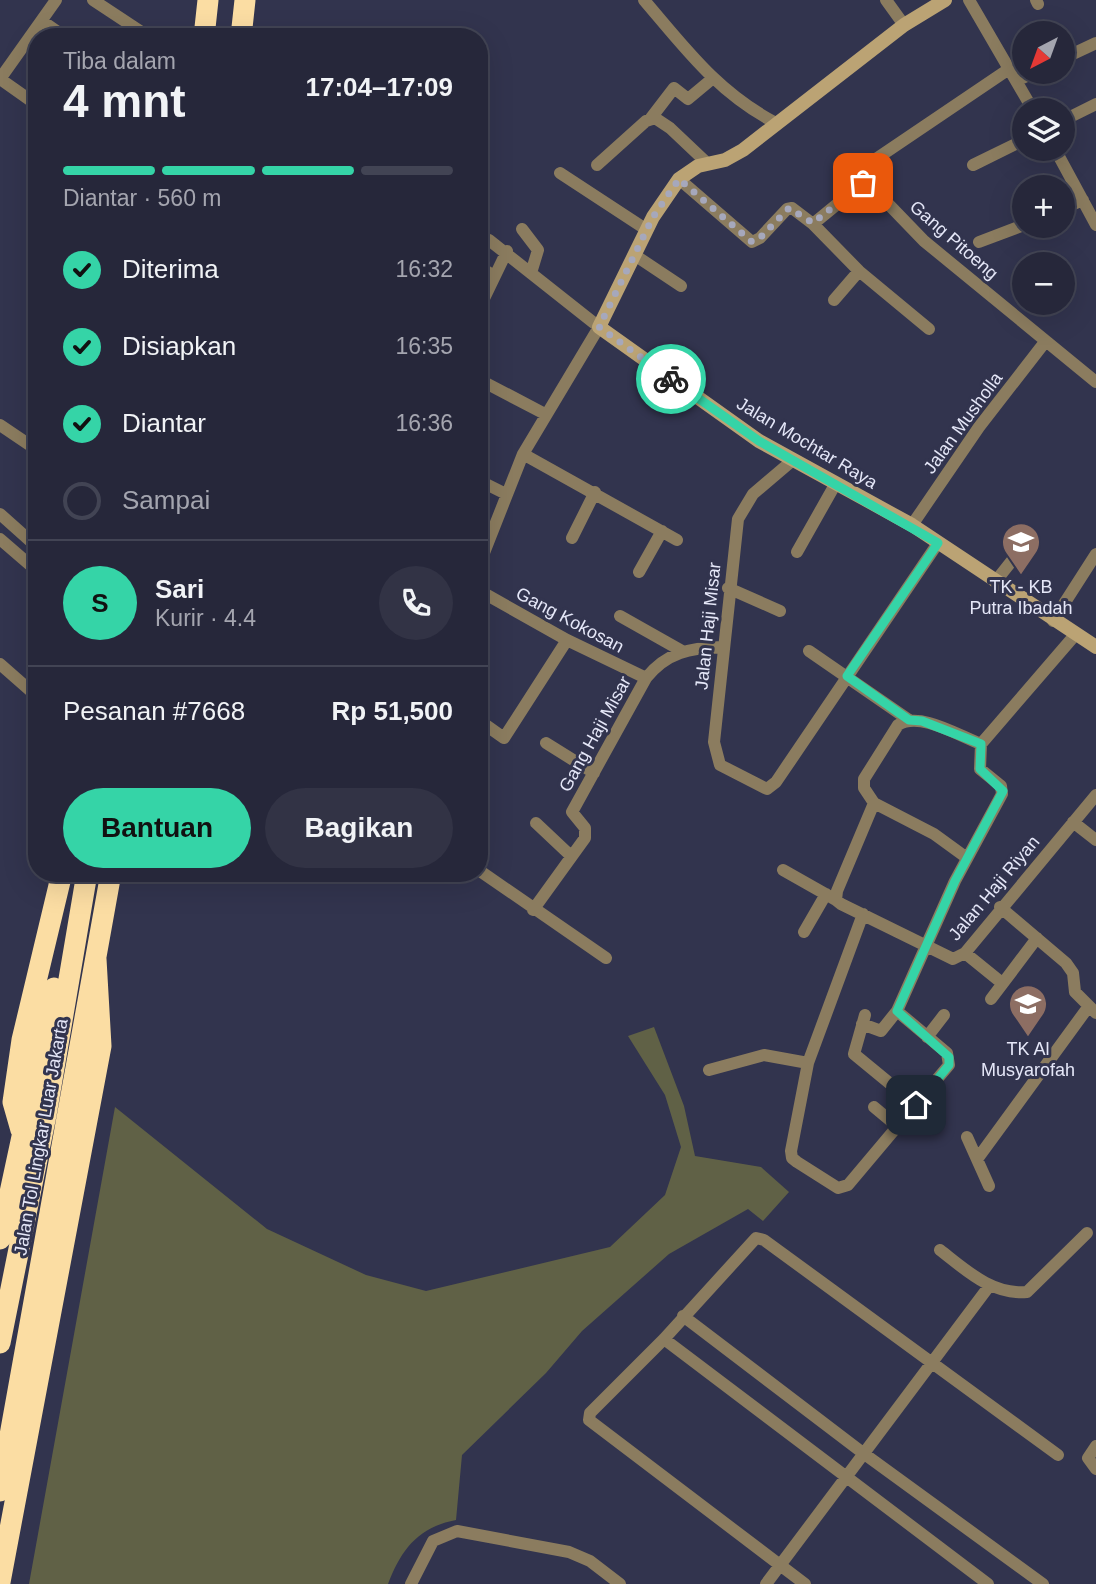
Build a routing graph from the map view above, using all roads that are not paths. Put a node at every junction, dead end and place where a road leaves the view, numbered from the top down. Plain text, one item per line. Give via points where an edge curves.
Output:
1 (56, 0) edge
2 (93, 0) edge
3 (208, 0) edge
4 (245, 0) edge
5 (644, 0) edge
6 (886, 0) edge
7 (945, 0) edge
8 (969, 0) edge
9 (42, 21) junction
10 (904, 25) junction
11 (37, 28) edge
12 (52, 28) edge
13 (135, 28) edge
14 (205, 28) edge
15 (242, 28) edge
16 (28, 40) edge
17 (1096, 43) edge
18 (1075, 53) edge
19 (1012, 75) joint
20 (0, 79) edge
21 (712, 79) junction
22 (28, 99) edge
23 (1096, 104) edge
24 (1075, 114) edge
25 (651, 118) junction
26 (776, 123) junction
27 (1012, 146) edge
28 (705, 161) junction
29 (1062, 161) edge
30 (597, 165) dead end
31 (972, 165) dead end
32 (560, 173) dead end
33 (679, 179) junction
34 (861, 184) junction
35 (1083, 200) junction
36 (1075, 203) edge
37 (813, 223) junction
38 (1096, 225) edge
39 (522, 229) dead end
40 (647, 230) junction
41 (1012, 230) edge
42 (489, 240) dead end
43 (979, 242) dead end
44 (507, 251) junction
45 (636, 256) junction
46 (859, 271) junction
47 (488, 272) edge
48 (531, 273) junction
49 (494, 276) junction
50 (681, 286) dead end
51 (488, 289) edge
52 (834, 300) dead end
53 (599, 327) junction
54 (929, 329) dead end
55 (1045, 342) junction
56 (1096, 382) edge
57 (488, 384) edge
58 (545, 414) junction
59 (0, 425) edge
60 (28, 444) edge
61 (523, 454) junction
62 (793, 460) junction
63 (836, 483) junction
64 (488, 485) edge
65 (594, 492) junction
66 (506, 494) junction
67 (0, 514) edge
68 (912, 525) junction
69 (662, 531) junction
70 (572, 538) dead end
71 (0, 539) edge
72 (28, 539) edge
73 (677, 540) dead end
74 (488, 542) edge
75 (938, 543) junction
76 (1022, 548) dead end
77 (797, 552) dead end
78 (1096, 554) edge
79 (28, 563) edge
80 (639, 572) dead end
81 (995, 582) junction
82 (729, 588) junction
83 (488, 596) edge
84 (780, 611) dead end
85 (621, 616) dead end
86 (1053, 621) junction
87 (1075, 635) junction
88 (566, 640) junction
89 (722, 647) junction
90 (1096, 647) edge
91 (682, 651) junction
92 (809, 651) dead end
93 (0, 664) edge
94 (847, 676) junction
95 (646, 678) junction
96 (28, 689) edge
97 (909, 720) junction
98 (488, 726) edge
99 (546, 743) dead end
100 (981, 744) junction
101 (594, 773) junction
102 (1096, 796) edge
103 (874, 803) junction
104 (1073, 822) junction
105 (536, 823) dead end
106 (1096, 840) edge
107 (571, 856) junction
108 (967, 858) junction
109 (783, 870) dead end
110 (488, 877) edge
111 (60, 882) edge
112 (76, 882) edge
113 (85, 882) edge
114 (109, 882) edge
115 (833, 895) junction
116 (1000, 907) junction
117 (533, 910) junction
118 (863, 914) junction
119 (804, 932) dead end
120 (1037, 937) junction
121 (927, 944) junction
122 (965, 953) junction
123 (606, 958) dead end
124 (96, 959) junction
125 (1002, 984) junction
126 (991, 999) dead end
127 (1092, 1009) edge
128 (897, 1011) junction
129 (944, 1016) dead end
130 (927, 1037) junction
131 (808, 1063) junction
132 (709, 1070) dead end
133 (916, 1105) junction
134 (874, 1107) dead end
135 (898, 1127) junction
136 (22, 1135) junction
137 (967, 1137) dead end
138 (978, 1158) junction
139 (989, 1186) dead end
140 (1087, 1233) dead end
141 (0, 1239) edge
142 (940, 1250) dead end
143 (989, 1285) junction
144 (683, 1316) junction
145 (664, 1339) junction
146 (0, 1342) edge
147 (932, 1364) junction
148 (1096, 1446) edge
149 (863, 1453) junction
150 (1058, 1455) dead end
151 (1096, 1469) edge
152 (845, 1478) junction
153 (0, 1491) edge
154 (780, 1565) junction
155 (0, 1582) edge
156 (411, 1584) edge
157 (620, 1584) edge
158 (766, 1584) edge
159 (805, 1584) edge
160 (988, 1584) edge
161 (1043, 1584) edge

1 - 9 street
2 - 13 street
3 - 14 highway
4 - 15 highway
5 - 21 street
6 - 10 street
7 - 10 street
8 - 19 street
9 - 11 street
9 - 12 street
10 - 26 street
16 - 20 street
17 - 18 street
19 - 34 street via 924,124 867,165
20 - 22 street
21 - 25 street via 688,99 674,88
21 - 26 street via 749,109
23 - 24 street
25 - 28 street via 670,128
25 - 30 street
26 - 28 street via 732,156
27 - 31 street
28 - 33 street
29 - 35 street
32 - 40 street
33 - 37 street via 752,242 789,208
33 - 40 street
34 - 37 street
34 - 55 street, Gang Pitoeng via 868,183 924,241
35 - 36 street
35 - 38 street
37 - 46 street
39 - 48 street via 538,250
40 - 45 street
41 - 43 street
42 - 44 street
44 - 48 street
44 - 49 street
45 - 50 street
45 - 53 street
46 - 52 street
46 - 54 street
47 - 49 street
48 - 53 street
49 - 51 street
53 - 58 street
53 - 62 street, Jalan Mochtar Raya via 759,441
55 - 56 street
55 - 68 street, Jalan Musholla
57 - 58 street
58 - 61 street
59 - 60 street
61 - 65 street
61 - 66 street
62 - 63 street, Jalan Mochtar Raya
62 - 82 street, Jalan Haji Misar via 753,494 738,519
63 - 68 street, Jalan Mochtar Raya
63 - 77 street
64 - 66 street
65 - 69 street
65 - 70 street
66 - 74 street
67 - 72 street
68 - 75 street, Jalan Mochtar Raya
69 - 73 street
69 - 80 street
71 - 79 street
75 - 81 street, Jalan Mochtar Raya
75 - 94 street
76 - 81 street
78 - 86 street
81 - 86 street, Jalan Mochtar Raya
82 - 84 street
82 - 89 street, Jalan Haji Misar
83 - 88 street, Gang Kokosan
85 - 91 street
86 - 87 street, Jalan Mochtar Raya
87 - 90 street, Jalan Mochtar Raya
87 - 100 street
88 - 95 street, Gang Kokosan
88 - 98 street via 504,738
89 - 91 street
89 - 94 street, Jalan Haji Misar via 716,760 767,789 783,773
91 - 95 street
92 - 94 street
93 - 96 street
94 - 97 street
95 - 101 street, Gang Haji Misar
97 - 100 street
97 - 103 street via 894,731 864,779
99 - 101 street
100 - 108 street via 980,769 1003,791
101 - 107 street, Gang Haji Misar via 572,812 586,832
102 - 104 street, Jalan Haji Riyan
103 - 108 street via 934,834
103 - 115 street
104 - 106 street
104 - 116 street, Jalan Haji Riyan
105 - 107 street
107 - 117 street, Gang Haji Misar
108 - 121 street
109 - 115 street, Jalan Haji Riyan
110 - 117 street
111 - 136 highway via 22,1040 13,1102
112 - 136 highway
113 - 146 highway, Jalan Tol Lingkar Luar Jakarta via 46,1115
114 - 124 highway, Jalan Tol Lingkar Luar Jakarta
115 - 118 street, Jalan Haji Riyan
115 - 119 street
116 - 120 street
116 - 122 street, Jalan Haji Riyan
117 - 123 street
118 - 121 street, Jalan Haji Riyan
118 - 131 street
120 - 125 street
120 - 127 street via 1070,968 1075,992
121 - 122 street, Jalan Haji Riyan via 953,958
121 - 128 street
122 - 125 street
124 - 153 highway, Jalan Tol Lingkar Luar Jakarta
124 - 155 highway via 100,1046
125 - 126 street
127 - 138 street
128 - 130 street
128 - 133 street via 881,1031 864,1019 854,1054
129 - 130 street
130 - 133 street via 947,1053 949,1065
131 - 132 street via 764,1055
131 - 135 street via 791,1151 797,1162 828,1184 848,1185
133 - 135 street
134 - 135 street
136 - 141 highway
137 - 138 street
138 - 139 street
140 - 143 street via 1027,1292 1007,1292
142 - 143 street
143 - 147 street
144 - 145 street
144 - 147 street via 749,1242 760,1238
144 - 149 street
145 - 152 street
145 - 154 street via 590,1413 589,1420
147 - 149 street
147 - 150 street
148 - 151 street via 1088,1458
149 - 152 street
149 - 161 street
152 - 154 street
152 - 160 street
154 - 158 street
154 - 159 street
156 - 157 street via 433,1541 457,1531 569,1552 590,1561

